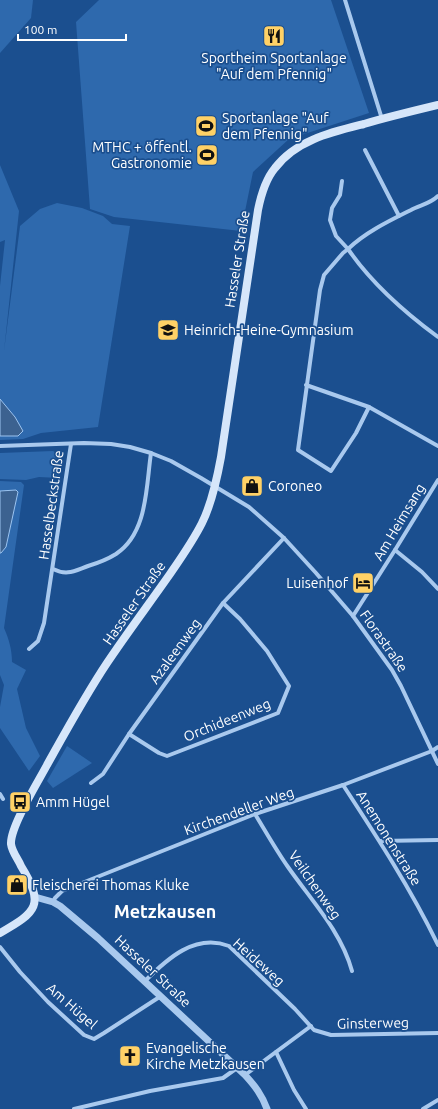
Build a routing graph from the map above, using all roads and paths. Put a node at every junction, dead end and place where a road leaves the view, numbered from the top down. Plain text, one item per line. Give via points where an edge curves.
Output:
1 (345, 0) edge
2 (438, 105) edge
3 (382, 119) junction
4 (365, 150) dead end
5 (342, 181) dead end
6 (438, 196) edge
7 (399, 216) junction
8 (348, 249) junction
9 (438, 337) edge
10 (306, 385) junction
11 (369, 407) junction
12 (71, 444) junction
13 (0, 446) edge
14 (438, 446) edge
15 (151, 453) junction
16 (438, 481) edge
17 (215, 487) junction
18 (284, 538) junction
19 (395, 550) junction
20 (53, 569) junction
21 (438, 589) edge
22 (222, 603) junction
23 (353, 616) junction
24 (29, 649) dead end
25 (129, 734) junction
26 (438, 747) edge
27 (432, 751) junction
28 (438, 764) edge
29 (91, 783) dead end
30 (343, 785) junction
31 (0, 794) edge
32 (3, 799) dead end
33 (255, 814) junction
34 (438, 840) edge
35 (380, 841) junction
36 (35, 897) junction
37 (54, 900) junction
38 (0, 933) edge
39 (438, 944) edge
40 (0, 947) edge
41 (352, 971) dead end
42 (145, 981) junction
43 (161, 996) junction
44 (311, 1026) junction
45 (438, 1033) edge
46 (276, 1052) junction
47 (237, 1068) junction
48 (245, 1075) junction
49 (438, 1100) edge
50 (74, 1109) edge
51 (267, 1109) edge
52 (306, 1109) edge
53 (423, 1109) edge

1 - 3 street
2 - 3 main road, Hasseler Straße
3 - 17 main road, Hasseler Straße via 321,136 306,143 280,162 262,192
4 - 7 street
5 - 8 street via 340,195 332,208 330,220 336,236
6 - 7 street via 427,204
7 - 8 street via 360,238
8 - 9 street via 382,290
8 - 10 street via 324,275
10 - 11 street
10 - 11 street via 298,450 331,471 356,433
11 - 14 street
12 - 13 street, Hasselbeckstraße
12 - 15 street, Hasselbeckstraße via 111,444
12 - 20 street, Hasselbeckstraße
15 - 17 street, Hasselbeckstraße via 171,461
15 - 20 street, Hasselbeckstraße via 142,515 132,538 117,553 93,564 67,573
16 - 19 street, Am Heimsang
17 - 18 street, Florastraße via 249,507
17 - 36 main road, Hasseler Straße via 202,524 107,664 23,809 11,844 32,885
18 - 22 street, Azaleenweg
18 - 23 street, Florastraße
19 - 21 street
19 - 23 street, Am Heimsang
20 - 24 street, Hasselbeckstraße via 44,623 38,641
22 - 25 street, Azaleenweg
22 - 25 street, Orchideenweg via 240,619 267,651 289,686 278,713 167,756
23 - 27 street, Florastraße via 392,670
25 - 29 street, Azaleenweg via 103,774
26 - 27 street, Kirchendeller Weg
27 - 28 street, Florastraße
27 - 30 street, Kirchendeller Weg
30 - 33 street, Kirchendeller Weg
30 - 35 street, Anemonenstraße
31 - 32 street
33 - 37 street, Kirchendeller Weg via 62,891
33 - 41 street, Veilchenweg via 287,865 333,929
34 - 35 street
35 - 39 street, Anemonenstraße
36 - 37 street, Hasseler Straße
36 - 38 main road via 28,915
37 - 42 street, Hasseler Straße
40 - 43 street, Am Hügel via 48,1002 84,1035 94,1039
42 - 43 street, Hasseler Straße
42 - 44 street, Heideweg via 171,956 187,948 206,943 229,946
43 - 47 street, Hasseler Straße
44 - 45 street, Ginsterweg via 314,1030 331,1035
44 - 46 street
46 - 48 street
46 - 52 street
47 - 48 street, Hasseler Straße
47 - 50 street via 223,1078
48 - 51 street, Hasseler Straße via 261,1094
49 - 53 street

